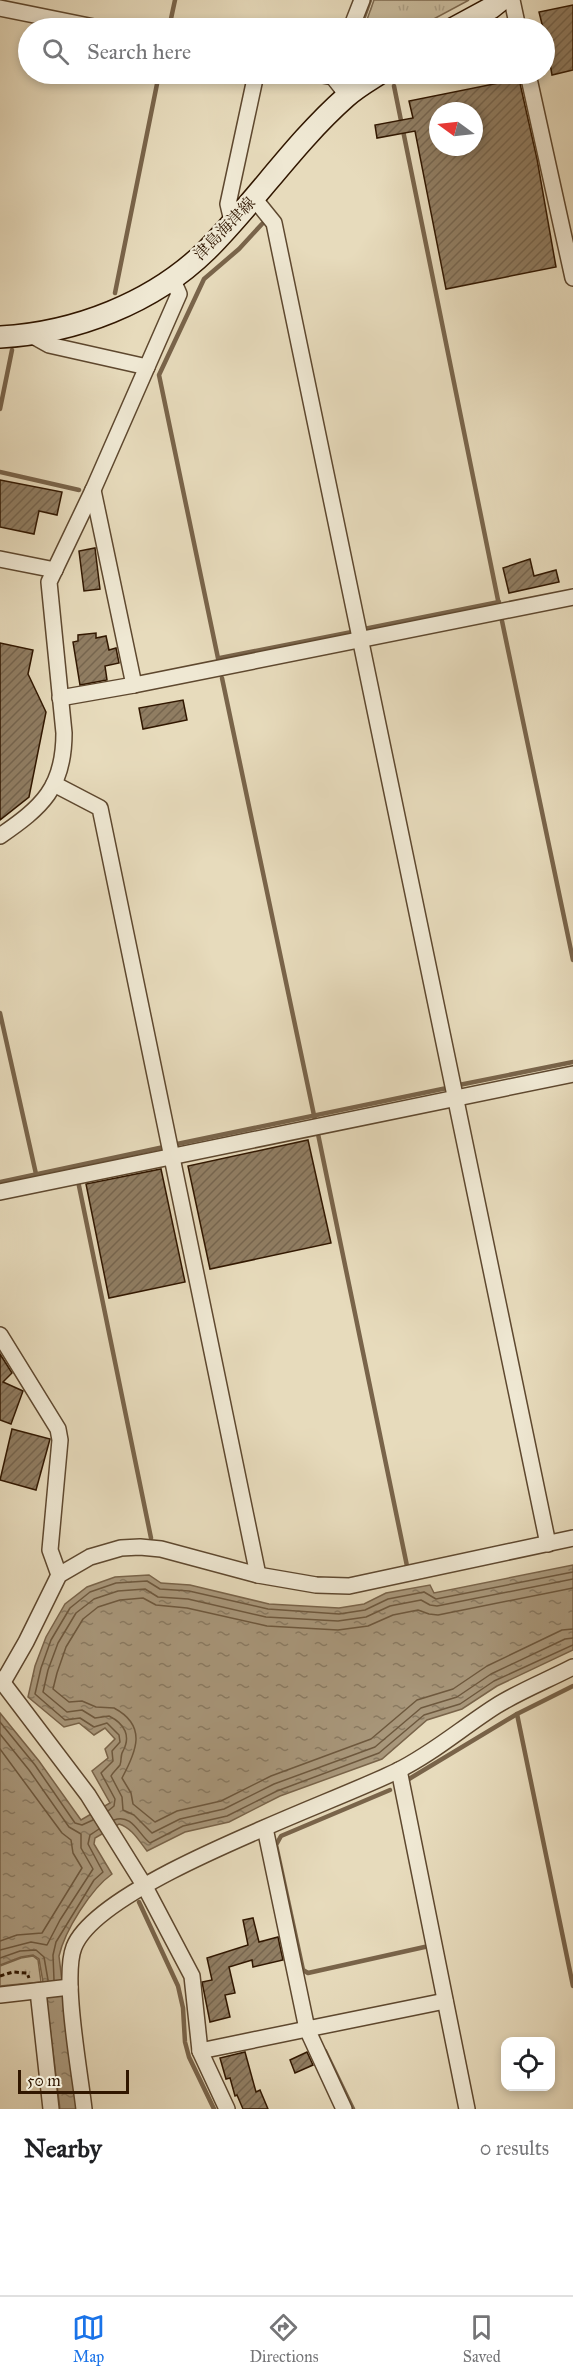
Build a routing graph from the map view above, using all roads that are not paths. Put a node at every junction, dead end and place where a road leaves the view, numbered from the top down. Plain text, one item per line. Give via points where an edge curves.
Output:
1 (362, 0) edge
2 (501, 0) edge
3 (512, 0) edge
4 (0, 8) edge
5 (50, 18) edge
6 (355, 18) edge
7 (472, 18) edge
8 (516, 18) edge
9 (254, 84) edge
10 (340, 84) edge
11 (365, 84) edge
12 (530, 84) edge
13 (348, 96) junction
14 (254, 197) junction
15 (232, 221) junction
16 (172, 278) junction
17 (573, 278) edge
18 (31, 335) junction
19 (0, 337) edge
20 (147, 367) junction
21 (93, 490) junction
22 (0, 560) edge
23 (55, 570) junction
24 (573, 597) edge
25 (360, 640) junction
26 (134, 685) junction
27 (60, 698) junction
28 (54, 784) junction
29 (0, 836) edge
30 (573, 1074) edge
31 (455, 1098) junction
32 (172, 1156) junction
33 (0, 1192) edge
34 (0, 1335) edge
35 (573, 1538) edge
36 (548, 1544) junction
37 (59, 1575) junction
38 (258, 1575) junction
39 (573, 1667) edge
40 (1, 1681) edge
41 (399, 1770) junction
42 (265, 1828) junction
43 (144, 1884) junction
44 (68, 1988) junction
45 (40, 1991) junction
46 (0, 1995) edge
47 (445, 2001) junction
48 (307, 2029) junction
49 (200, 2051) junction
50 (51, 2109) edge
51 (84, 2109) edge
52 (227, 2109) edge
53 (344, 2109) edge
54 (466, 2109) edge

1 - 6 street
2 - 7 main road
3 - 8 street
4 - 5 street
9 - 15 street via 228,204
10 - 13 street
11 - 13 main road, 津島海津線
12 - 17 street
13 - 14 main road, 津島海津線 via 312,129
14 - 15 main road, 津島海津線
14 - 25 street via 274,223
15 - 16 main road, 津島海津線 via 206,251
16 - 18 main road, 津島海津線 via 96,318
16 - 20 street via 179,294
18 - 19 main road, 津島海津線
18 - 20 street via 50,345
20 - 21 street
21 - 23 street
21 - 26 street
22 - 23 street
23 - 27 street via 49,582
24 - 25 street
25 - 26 street
25 - 31 street
26 - 27 street
27 - 28 street via 64,751
28 - 29 street via 30,815
28 - 32 street via 100,808
30 - 31 street
31 - 32 street
31 - 36 street
32 - 33 street
32 - 38 street
34 - 37 street via 58,1429 50,1550
35 - 36 street
36 - 38 street via 349,1586
37 - 38 street via 90,1557 140,1546
37 - 40 street via 26,1642
39 - 41 street via 498,1705
40 - 43 street via 88,1795
41 - 42 street
41 - 47 street
42 - 43 street
42 - 48 street
43 - 44 street via 83,1931 74,1947
43 - 49 street via 192,1976
44 - 45 street
44 - 51 street
45 - 46 street
45 - 50 street
47 - 48 street
47 - 54 street
48 - 49 street
48 - 53 street
49 - 52 street

